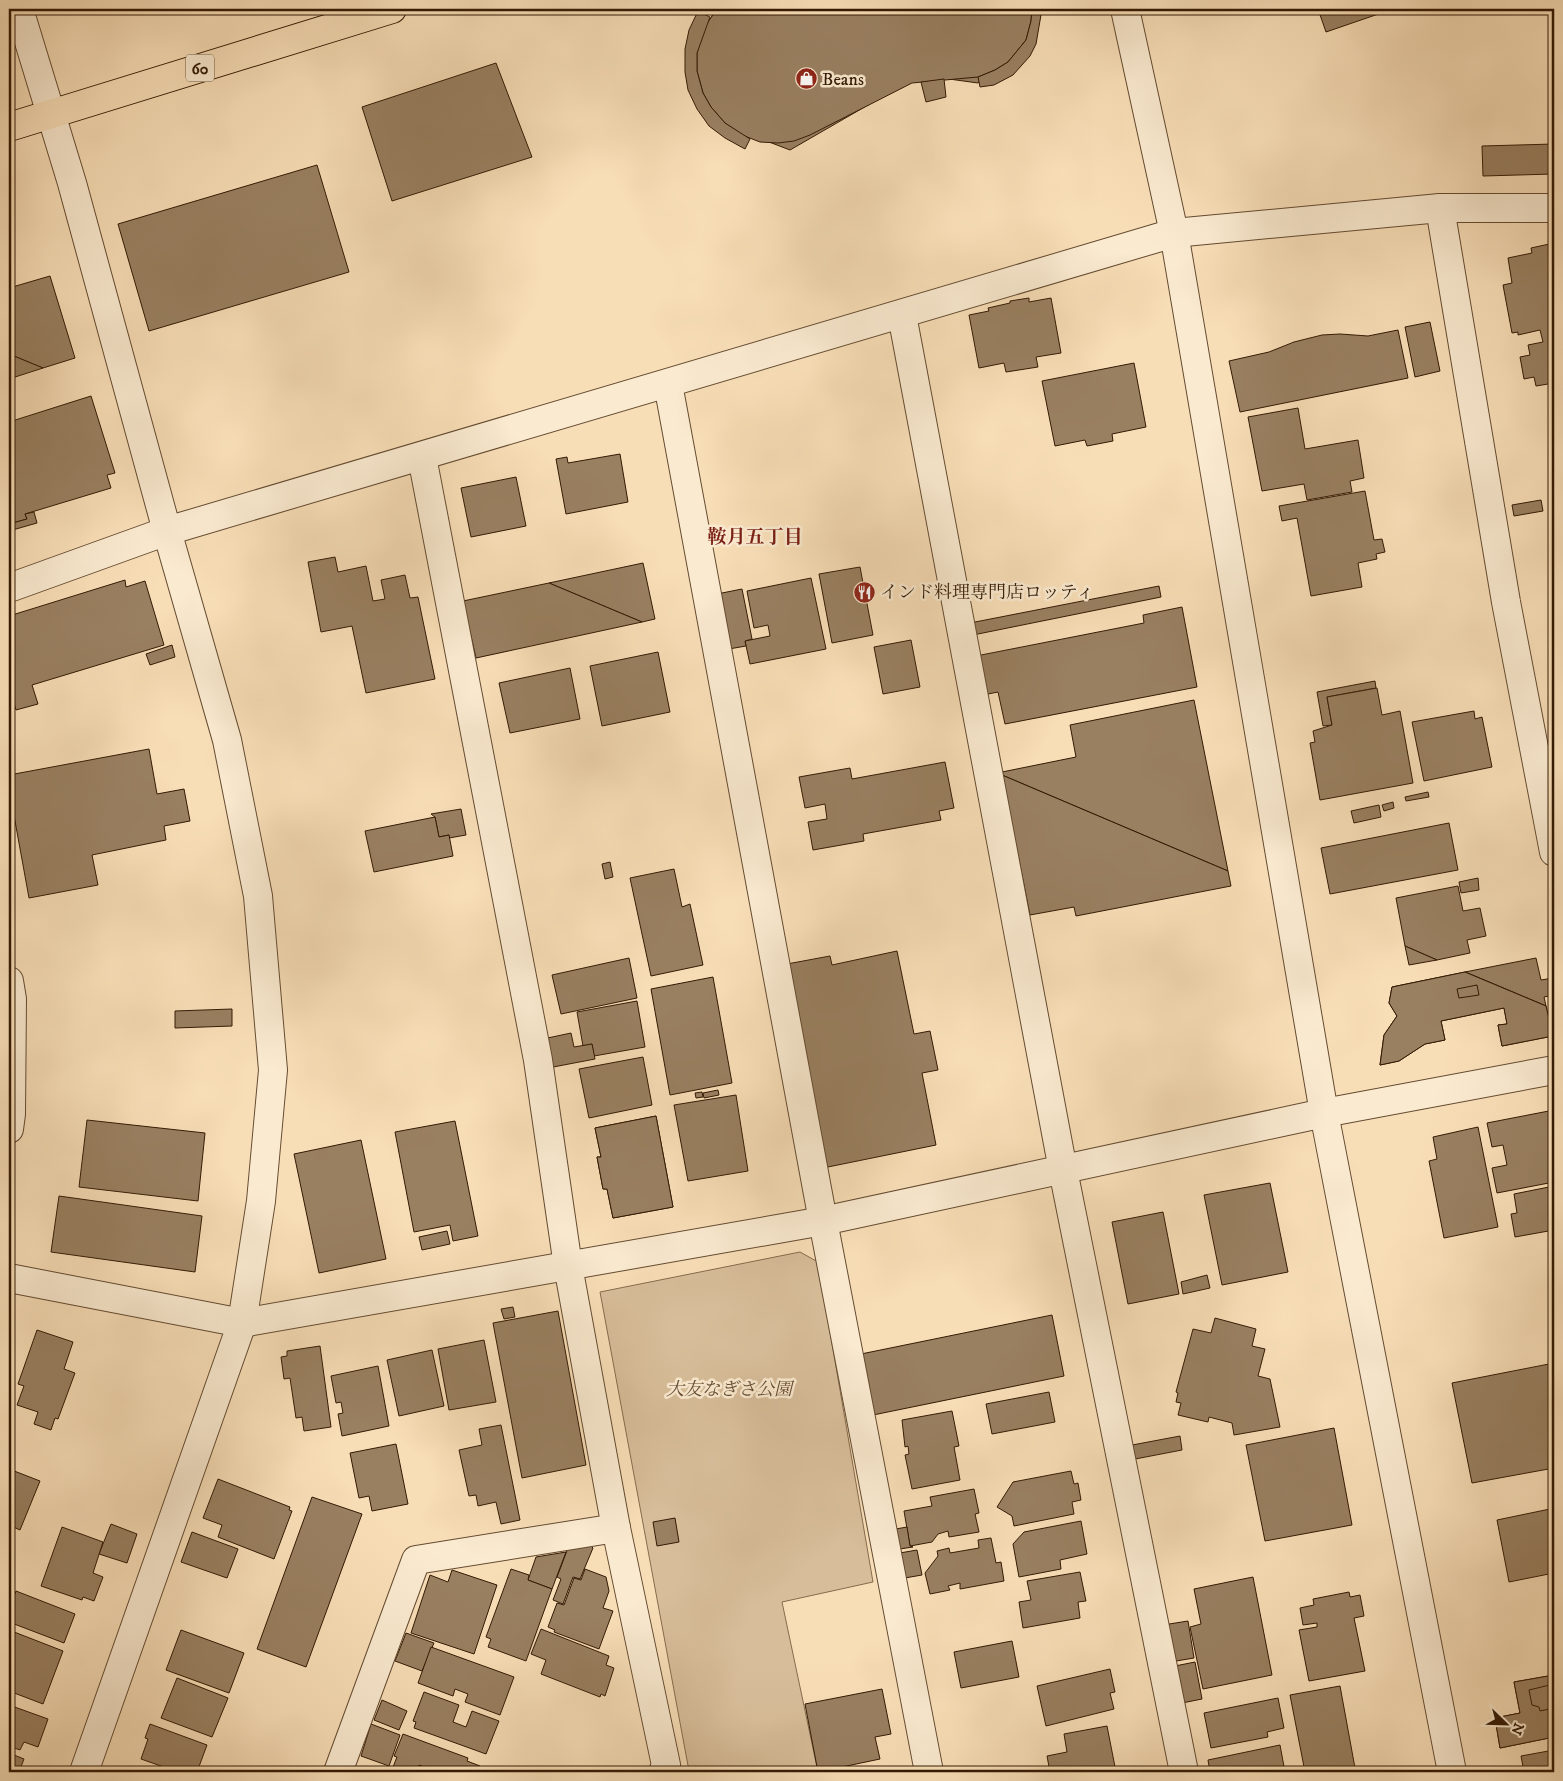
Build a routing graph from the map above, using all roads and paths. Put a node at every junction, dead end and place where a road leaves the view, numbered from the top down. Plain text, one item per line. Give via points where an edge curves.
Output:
1 (19, 9) edge
2 (392, 9) edge
3 (1125, 9) edge
4 (51, 114) junction
5 (9, 127) edge
6 (1440, 208) junction
7 (1554, 208) edge
8 (1174, 233) junction
9 (902, 316) junction
10 (668, 384) junction
11 (422, 457) junction
12 (167, 531) junction
13 (9, 588) edge
14 (1554, 852) edge
15 (9, 981) edge
16 (1554, 1070) edge
17 (1324, 1113) junction
18 (9, 1128) edge
19 (1063, 1170) junction
20 (823, 1221) junction
21 (568, 1266) junction
22 (9, 1278) edge
23 (242, 1323) junction
24 (616, 1528) junction
25 (84, 1772) edge
26 (338, 1772) edge
27 (663, 1772) edge
28 (929, 1772) edge
29 (1184, 1772) edge
30 (1452, 1772) edge

1 - 4 street
2 - 4 main road, 60
3 - 8 street
4 - 5 main road, 60
4 - 12 street
6 - 7 street
6 - 8 street
6 - 14 street via 1506,602
8 - 9 street
8 - 17 street
9 - 10 street
9 - 19 street
10 - 11 street
10 - 20 street
11 - 12 street
11 - 21 street via 538,1060
12 - 13 street
12 - 23 street via 227,740 258,896 273,1070 261,1201
15 - 18 street via 12,1000
16 - 17 street
17 - 19 street
17 - 30 street
19 - 20 street
19 - 29 street
20 - 21 street
20 - 28 street
21 - 23 street
21 - 24 street
22 - 23 street
23 - 25 street
24 - 26 street via 416,1560
24 - 27 street via 666,1765

